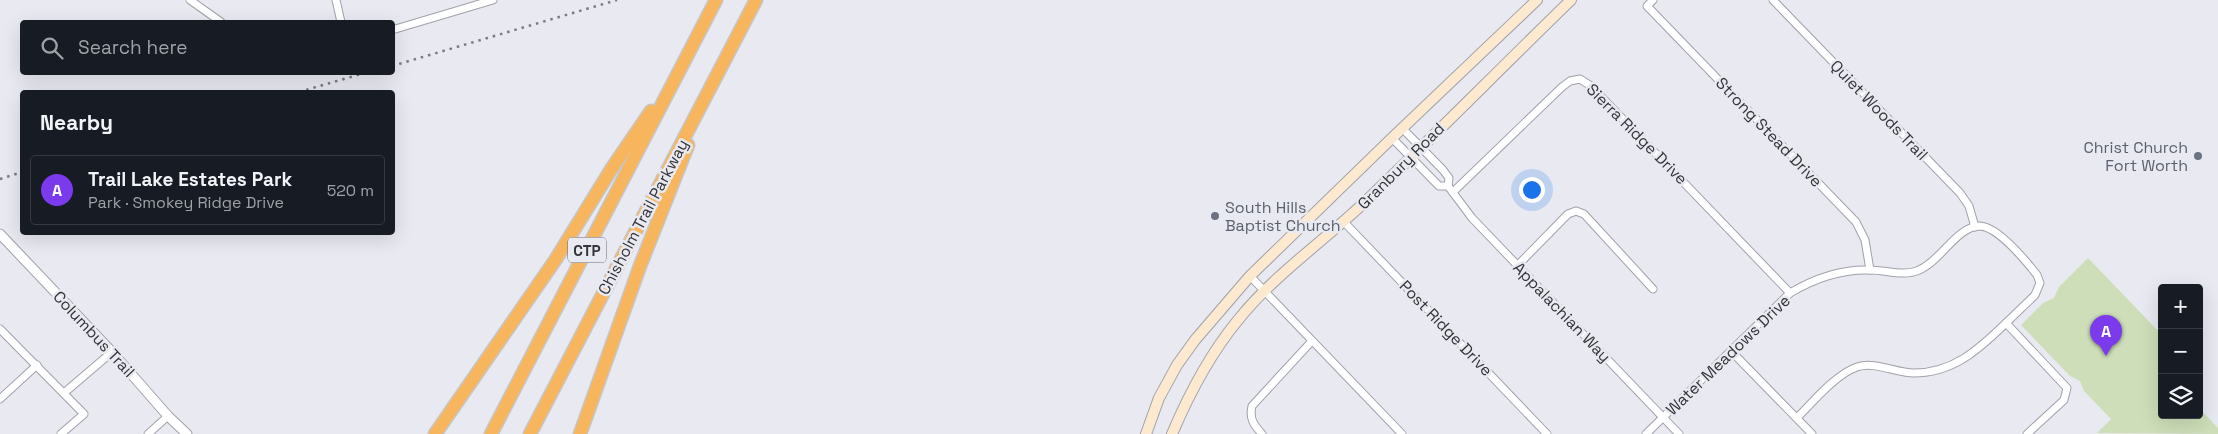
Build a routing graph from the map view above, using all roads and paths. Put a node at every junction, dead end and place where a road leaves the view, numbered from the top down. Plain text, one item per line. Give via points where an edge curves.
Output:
1 (190, 0) edge
2 (336, 0) edge
3 (493, 0) edge
4 (716, 0) edge
5 (756, 0) edge
6 (1537, 0) edge
7 (1571, 0) edge
8 (1653, 0) edge
9 (1773, 0) edge
10 (218, 20) edge
11 (340, 20) edge
12 (395, 29) edge
13 (682, 65) junction
14 (712, 85) junction
15 (1402, 128) junction
16 (1392, 138) junction
17 (1420, 147) junction
18 (1411, 158) junction
19 (1451, 189) junction
20 (1344, 222) junction
21 (1975, 227) junction
22 (0, 234) edge
23 (1517, 266) junction
24 (1870, 270) junction
25 (1250, 276) junction
26 (1653, 289) dead end
27 (1265, 291) junction
28 (1790, 293) junction
29 (2006, 323) junction
30 (0, 328) edge
31 (1311, 342) junction
32 (1731, 351) junction
33 (112, 352) junction
34 (36, 365) junction
35 (64, 393) junction
36 (0, 399) edge
37 (168, 416) junction
38 (1663, 417) junction
39 (1797, 418) junction
40 (61, 434) edge
41 (148, 434) edge
42 (187, 434) edge
43 (435, 434) edge
44 (491, 434) edge
45 (530, 434) edge
46 (580, 434) edge
47 (1146, 434) edge
48 (1172, 434) edge
49 (1262, 434) edge
50 (1402, 434) edge
51 (1547, 434) edge
52 (1646, 434) edge
53 (1679, 434) edge
54 (1812, 434) edge
55 (2027, 434) edge

1 - 10 street
2 - 11 street
3 - 12 street
4 - 13 highway, CTP
5 - 14 highway, Chisholm Trail Parkway / CTP
6 - 15 main road, Granbury Road
7 - 17 main road, Granbury Road
8 - 24 street, Strong Stead Drive via 1647,6 1851,217 1865,240
9 - 21 street, Quiet Woods Trail via 1960,193
13 - 43 highway via 612,168 556,259
13 - 44 highway, CTP
14 - 45 highway, Chisholm Trail Parkway / CTP
14 - 46 highway
15 - 16 main road, Granbury Road
15 - 17 street, Appalachian Way
16 - 18 street, Appalachian Way
16 - 25 main road, Granbury Road
17 - 18 main road, Granbury Road
17 - 19 street, Appalachian Way via 1449,178
18 - 19 street, Appalachian Way via 1439,186
18 - 20 main road, Granbury Road
19 - 23 street, Appalachian Way via 1472,218
19 - 28 street, Sierra Ridge Drive via 1570,81 1580,79 1592,86
20 - 27 main road, Granbury Road
20 - 51 street, Post Ridge Drive
21 - 24 street, Water Meadows Drive via 1964,231 1919,270 1904,273
21 - 29 street via 1994,231 2032,269 2040,283 2035,295
22 - 33 street, Columbus Trail
23 - 26 street via 1568,214 1576,211 1584,214
23 - 38 street, Appalachian Way
24 - 28 street, Water Meadows Drive via 1827,275
25 - 27 street
25 - 47 main road, Granbury Road via 1178,365 1159,398
27 - 31 street
27 - 48 main road, Granbury Road via 1238,319 1211,357
28 - 32 street, Water Meadows Drive
29 - 39 street via 1974,352 1944,368 1915,373 1868,365 1849,370
29 - 55 street via 2067,388 2064,400
30 - 34 street
31 - 49 street via 1252,406 1253,424
31 - 50 street
32 - 38 street, Water Meadows Drive
32 - 39 street
33 - 35 street
33 - 37 street, Columbus Trail
34 - 35 street
34 - 36 street
35 - 40 street via 84,414
37 - 41 street
37 - 42 street, Columbus Trail
38 - 52 street, Water Meadows Drive
38 - 53 street, Appalachian Way
39 - 54 street

